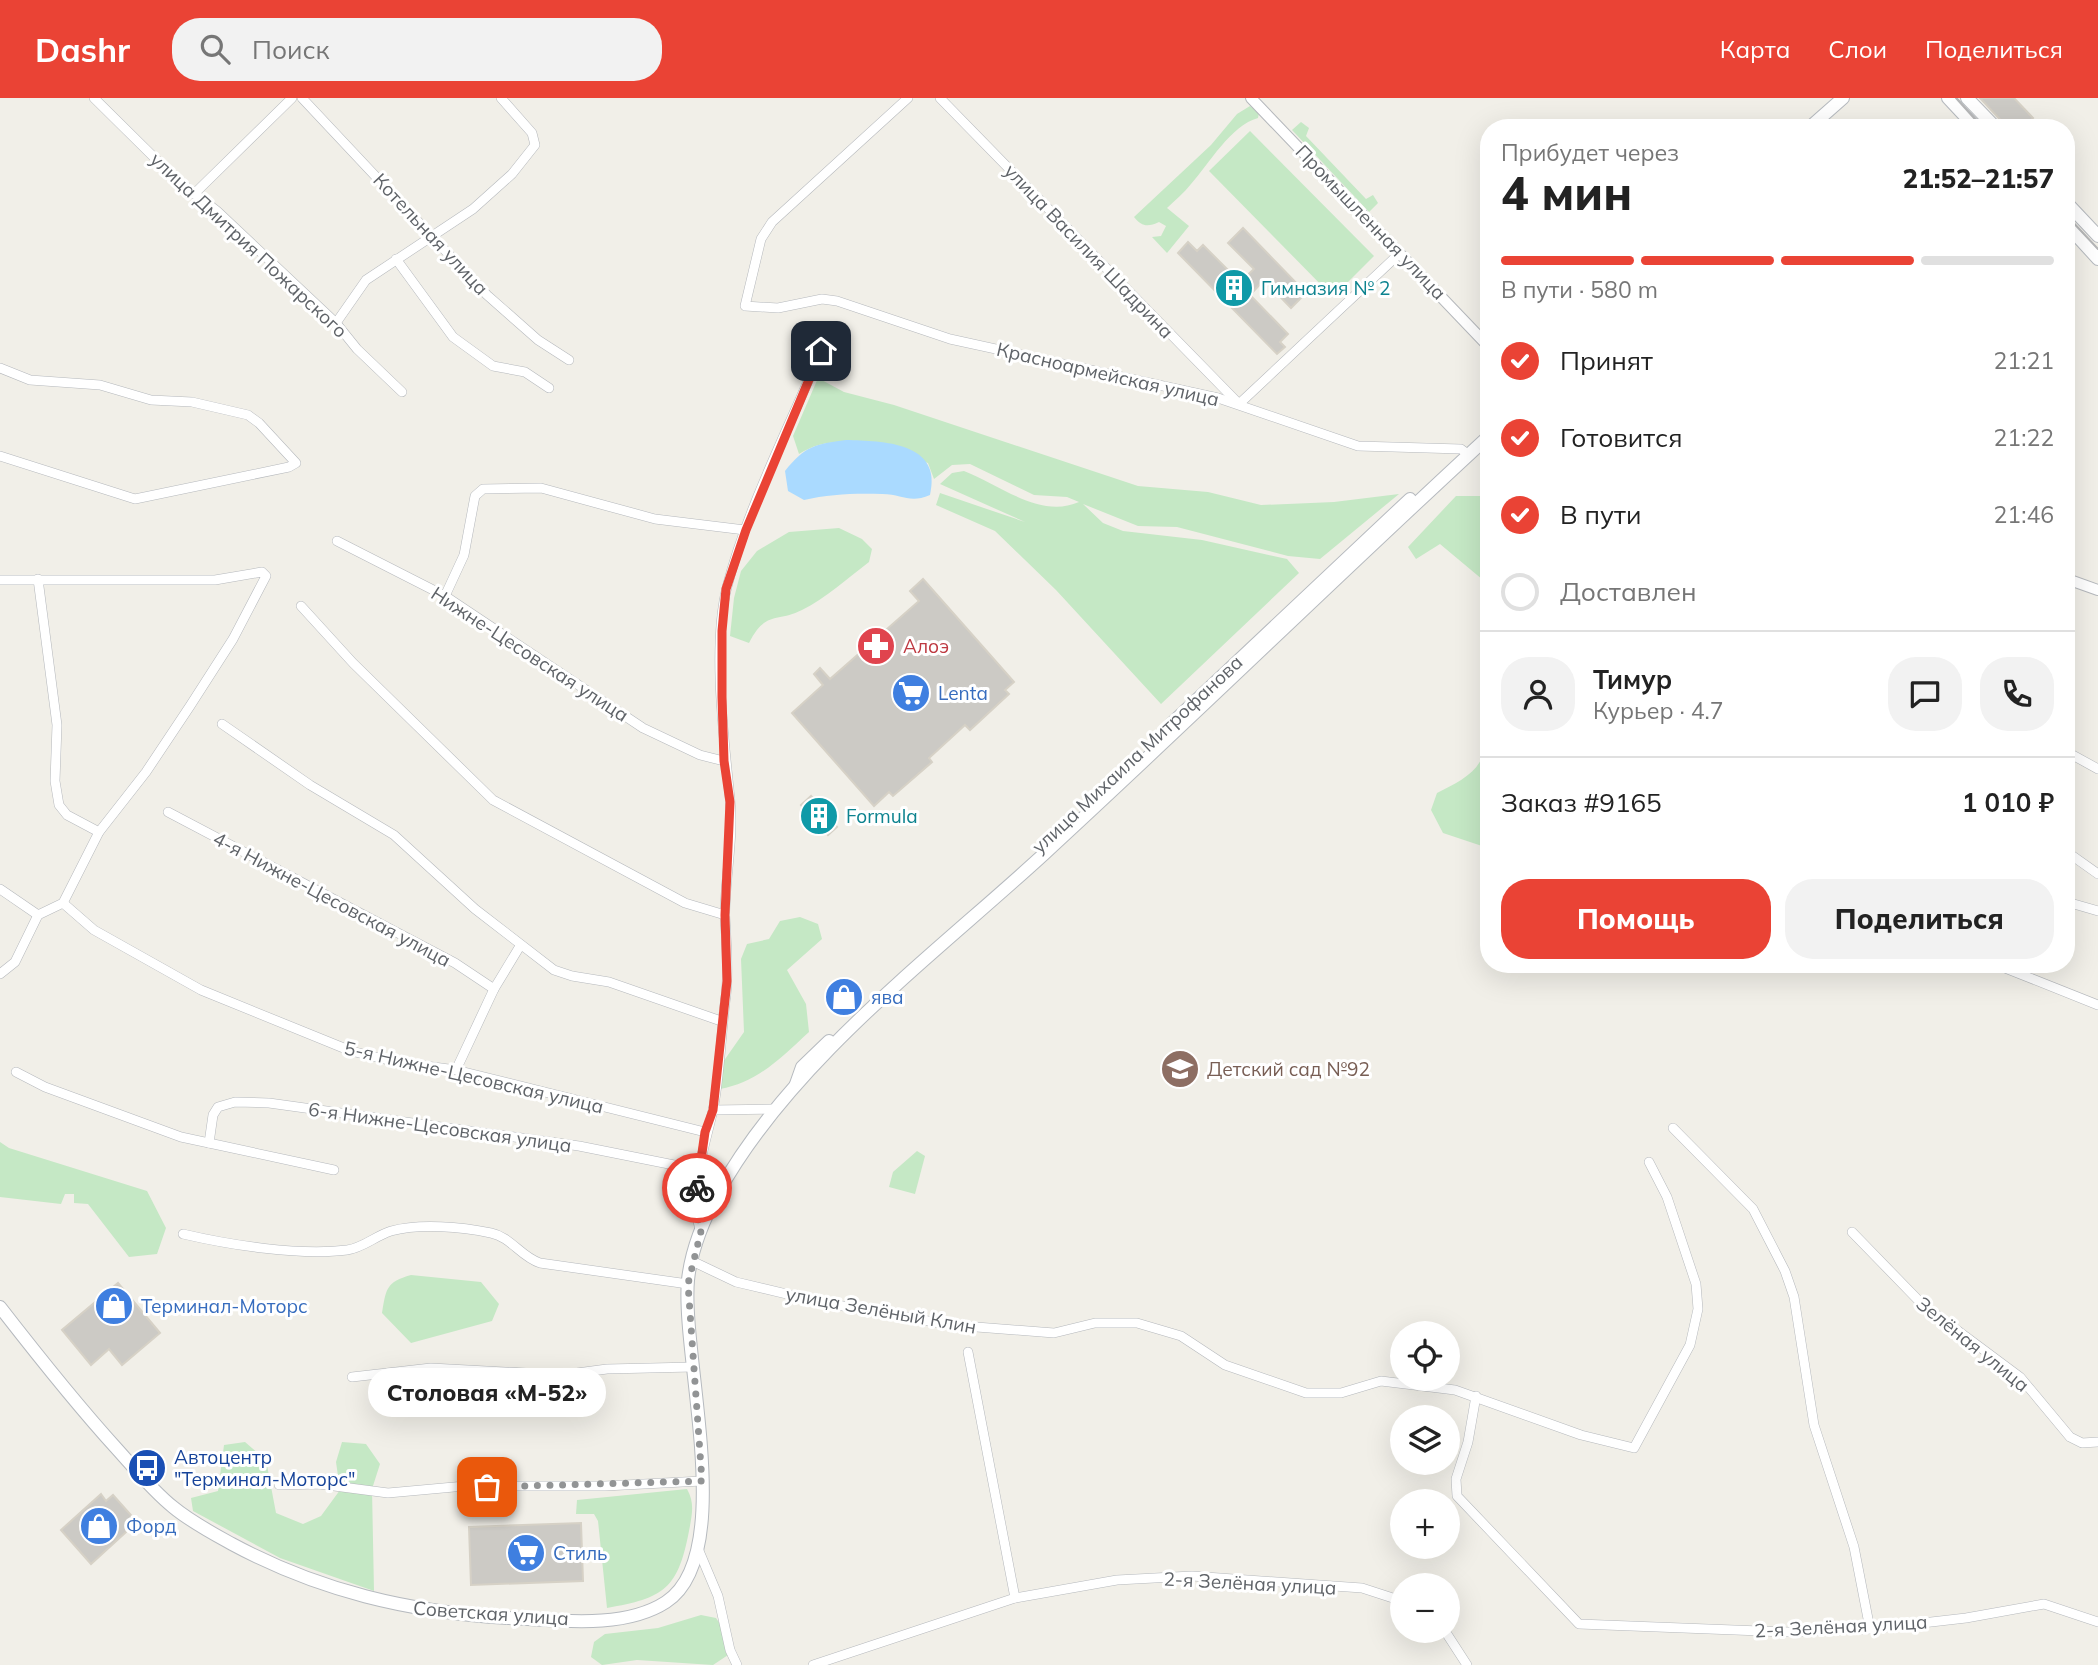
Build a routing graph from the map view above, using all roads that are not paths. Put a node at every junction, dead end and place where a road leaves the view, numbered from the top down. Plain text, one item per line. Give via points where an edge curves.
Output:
1 (94, 98) edge
2 (292, 98) edge
3 (302, 98) edge
4 (502, 98) edge
5 (908, 98) edge
6 (940, 98) edge
7 (1251, 98) edge
8 (1843, 98) edge
9 (1855, 98) edge
10 (1948, 98) edge
11 (1968, 98) edge
12 (1819, 119) edge
13 (1831, 119) edge
14 (1968, 119) edge
15 (1988, 119) edge
16 (194, 194) junction
17 (2075, 212) edge
18 (2075, 234) edge
19 (433, 235) junction
20 (2098, 236) edge
21 (1400, 253) junction
22 (396, 258) junction
23 (2098, 259) edge
24 (336, 323) junction
25 (1480, 337) edge
26 (821, 351) dead end
27 (569, 360) dead end
28 (0, 368) edge
29 (549, 388) dead end
30 (402, 393) dead end
31 (1239, 404) junction
32 (1480, 438) edge
33 (1480, 443) edge
34 (1466, 453) junction
35 (0, 456) edge
36 (746, 530) junction
37 (337, 541) dead end
38 (38, 579) junction
39 (0, 580) edge
40 (2075, 582) edge
41 (2098, 590) edge
42 (445, 596) junction
43 (301, 606) dead end
44 (222, 724) dead end
45 (2075, 756) edge
46 (724, 761) junction
47 (2098, 769) edge
48 (167, 812) dead end
49 (99, 832) junction
50 (2075, 858) edge
51 (2098, 874) edge
52 (0, 889) edge
53 (63, 903) junction
54 (2075, 904) edge
55 (2098, 911) edge
56 (38, 915) junction
57 (725, 915) junction
58 (520, 946) junction
59 (2018, 973) edge
60 (0, 974) edge
61 (494, 989) junction
62 (2098, 1005) edge
63 (721, 1021) junction
64 (456, 1070) junction
65 (16, 1072) dead end
66 (775, 1109) junction
67 (713, 1110) junction
68 (1673, 1128) dead end
69 (705, 1132) junction
70 (209, 1143) junction
71 (1649, 1162) dead end
72 (334, 1170) dead end
73 (699, 1170) junction
74 (701, 1231) junction
75 (1852, 1232) dead end
76 (183, 1234) dead end
77 (692, 1261) junction
78 (688, 1284) junction
79 (0, 1307) edge
80 (968, 1352) dead end
81 (694, 1367) junction
82 (352, 1377) dead end
83 (1476, 1396) junction
84 (2098, 1442) edge
85 (702, 1481) junction
86 (279, 1485) dead end
87 (699, 1551) junction
88 (1390, 1597) edge
89 (1015, 1598) junction
90 (2098, 1622) edge
91 (1870, 1629) junction
92 (1453, 1643) edge
93 (737, 1665) edge
94 (813, 1665) edge
95 (1467, 1665) edge

1 - 16 street, улица Дмитрия Пожарского
2 - 16 street
3 - 19 street, Котельная улица
4 - 19 street via 535,145 519,167 473,209
5 - 31 street, Красноармейская улица via 772,222 761,239 745,306 778,308 822,299 837,301 950,339
6 - 31 street, улица Василия Шадрина
7 - 21 street, Промышленная улица
8 - 12 main road
9 - 13 main road
10 - 14 main road
11 - 15 main road
16 - 24 street, улица Дмитрия Пожарского
17 - 20 main road
18 - 23 main road
19 - 22 street
19 - 27 street, Котельная улица via 513,319
21 - 25 street, Промышленная улица
21 - 31 street
22 - 24 street via 366,280
22 - 29 street via 459,342 494,366 525,372
24 - 30 street, улица Дмитрия Пожарского
26 - 36 street
28 - 35 street via 30,380 100,385 151,400 185,401 248,415 295,464 135,499
31 - 34 street, Красноармейская улица via 1358,446
32 - 34 main road, улица Михаила Митрофанова
33 - 34 main road, улица Михаила Митрофанова
34 - 66 main road, улица Михаила Митрофанова via 1273,632 1137,768 904,979
36 - 42 street via 655,519 541,488 483,489 475,496 464,555
36 - 46 street via 726,589 722,631
37 - 42 street, Нижне-Цесовская улица
38 - 39 street
38 - 49 street via 56,714 59,805 67,815
38 - 49 street via 215,580 265,573 265,582 233,639 146,772
40 - 41 street
42 - 46 street, Нижне-Цесовская улица via 643,728
43 - 57 street via 493,800 685,903
44 - 58 street via 310,785 394,835
45 - 47 street
46 - 57 street via 730,802
48 - 61 street, 4-я Нижне-Цесовская улица via 455,963
49 - 53 street
50 - 51 street
52 - 56 street
53 - 56 street
53 - 64 street, 5-я Нижне-Цесовская улица via 99,932 201,990 297,1031 370,1057
54 - 55 street
56 - 60 street via 15,962
57 - 63 street via 727,981
58 - 61 street
58 - 63 street via 563,974 609,982
59 - 62 street
61 - 64 street
63 - 67 street
64 - 69 street, 5-я Нижне-Цесовская улица
65 - 70 street via 45,1087
66 - 67 street
66 - 74 main road, улица Михаила Митрофанова via 728,1176
67 - 69 street
68 - 91 street via 1753,1209 1785,1271 1794,1297 1814,1425 1854,1547
69 - 73 street
70 - 72 street
70 - 73 street, 6-я Нижне-Цесовская улица via 218,1107 235,1102 269,1103 579,1146
71 - 83 street, улица Зелёный Клин via 1667,1197 1698,1296 1689,1345 1634,1448 1581,1435
73 - 74 street via 695,1207
74 - 77 main road, улица Михаила Митрофанова
75 - 84 street, Зелёная улица via 1922,1304 2020,1377 2070,1437 2082,1443
76 - 78 street via 237,1246 346,1250 400,1229 491,1233 540,1264
77 - 78 main road, улица Михаила Митрофанова
77 - 83 street, улица Зелёный Клин via 736,1282 951,1325 1054,1333 1095,1323 1137,1323 1181,1336 1225,1365 1306,1393 1341,1393 1381,1381
78 - 81 main road, улица Михаила Митрофанова
79 - 87 main road, Советская улица via 98,1427 179,1512 251,1554 337,1590 450,1614 606,1619 664,1604 686,1583
80 - 89 street
81 - 82 street via 562,1375 431,1368
81 - 85 main road, улица Михаила Митрофанова
83 - 91 street, 2-я Зелёная улица via 1457,1472 1457,1496 1579,1624 1789,1633
85 - 86 street via 465,1486 388,1493 319,1484
85 - 87 main road, Советская улица
87 - 93 street via 718,1596
88 - 89 street, 2-я Зелёная улица via 1362,1588 1192,1576 1117,1580
89 - 94 street, 2-я Зелёная улица
90 - 91 street, 2-я Зелёная улица via 2044,1604
92 - 95 street

